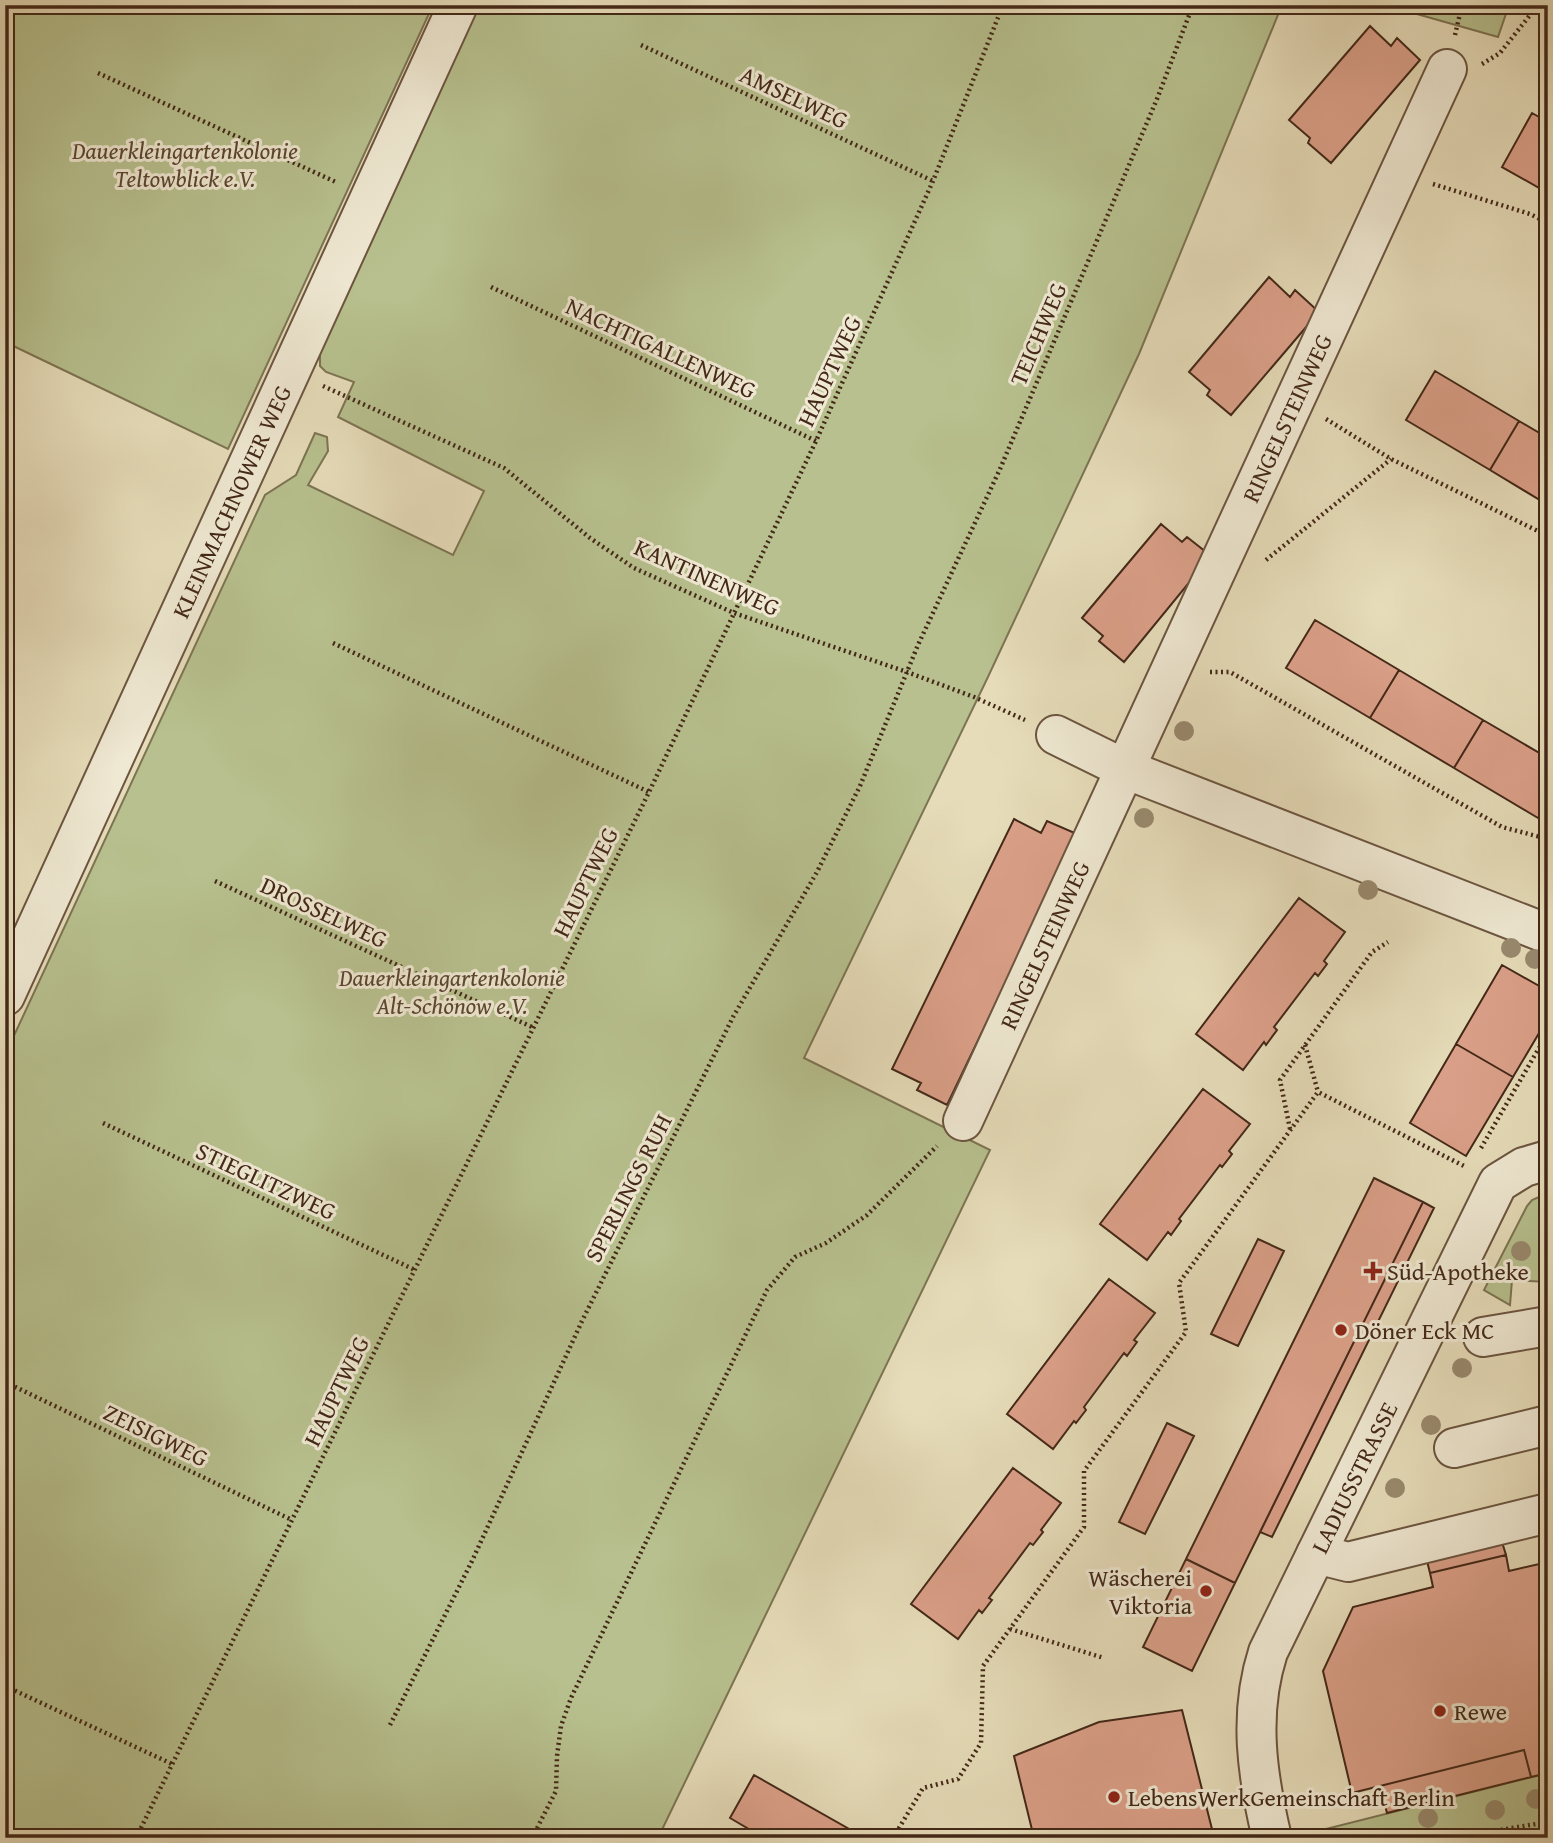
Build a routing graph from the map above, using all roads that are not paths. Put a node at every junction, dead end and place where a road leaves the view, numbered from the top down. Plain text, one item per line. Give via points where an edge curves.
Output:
1 (458, 5) edge
2 (1442, 80) road end
3 (1056, 735) road end
4 (1125, 769) junction
5 (1548, 934) edge
6 (5, 996) edge
7 (963, 1121) road end
8 (1548, 1160) edge
9 (1548, 1326) edge
10 (1483, 1337) dead end
11 (1548, 1425) edge
12 (1454, 1448) dead end
13 (1548, 1513) edge
14 (1316, 1554) junction
15 (1272, 1838) edge

1 - 6 street, KLEINMACHNOWER WEG
2 - 4 street, RINGELSTEINWEG
3 - 4 street
4 - 5 street
4 - 7 street, RINGELSTEINWEG
8 - 14 street, LADIUSSTRASSE via 1524,1167 1499,1183
9 - 10 street
11 - 12 street
13 - 14 street via 1348,1562
14 - 15 street, LADIUSSTRASSE via 1268,1652 1256,1704 1256,1755

